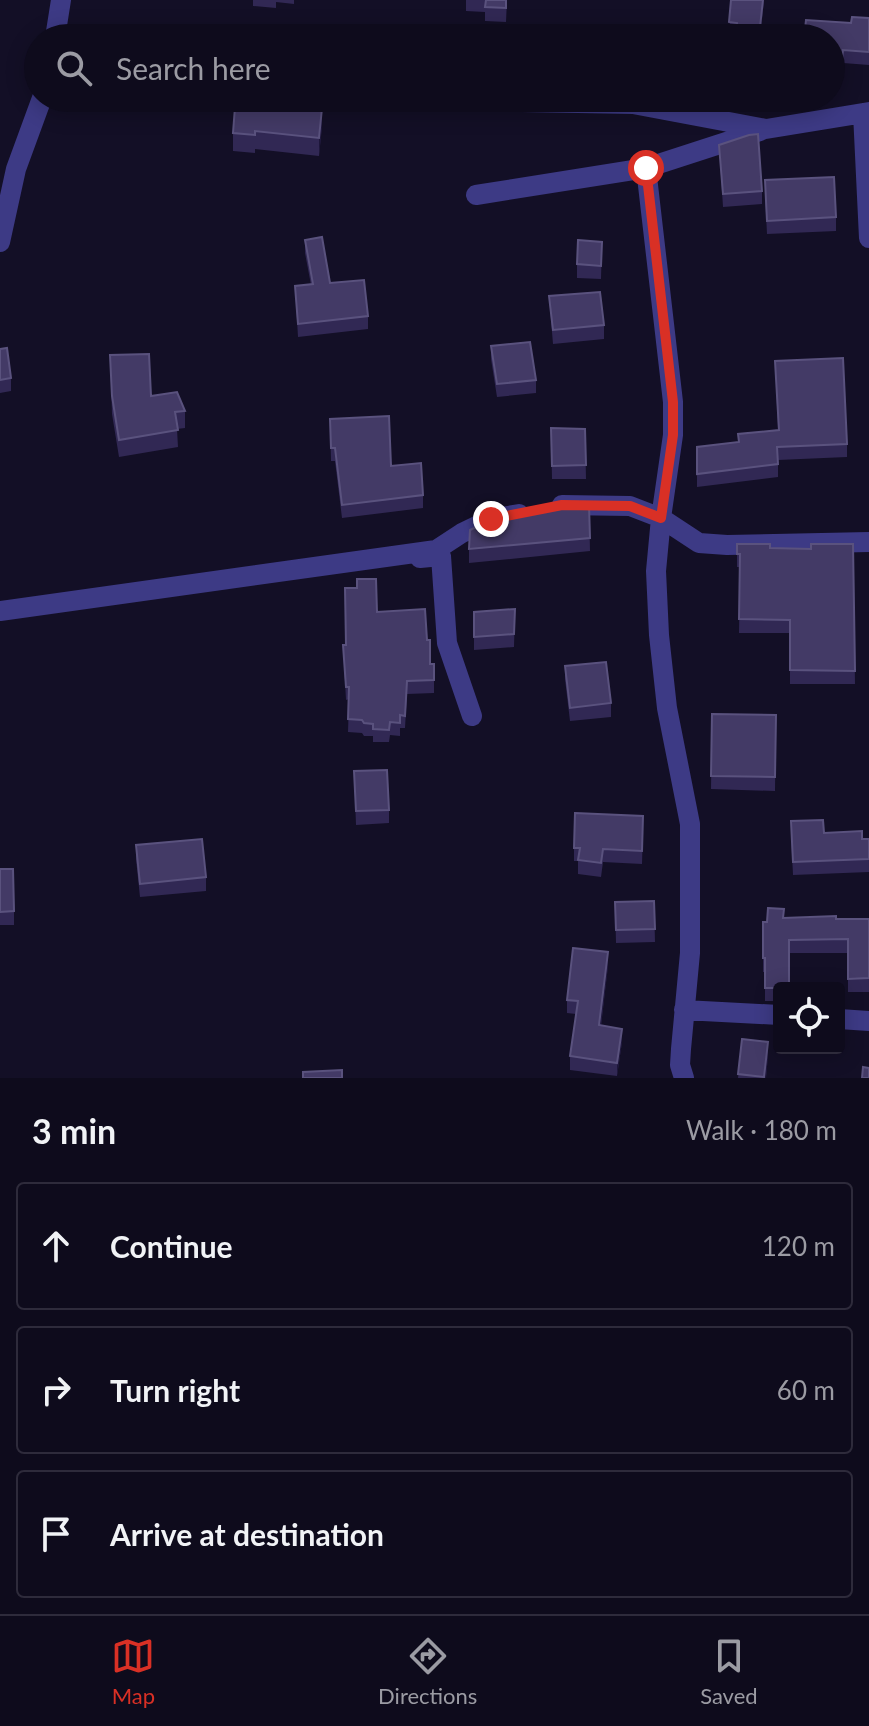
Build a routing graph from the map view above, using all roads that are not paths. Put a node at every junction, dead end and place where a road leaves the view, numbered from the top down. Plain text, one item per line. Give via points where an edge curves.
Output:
1 (61, 0) edge
2 (57, 24) edge
3 (37, 112) edge
4 (676, 112) edge
5 (866, 113) edge
6 (766, 129) junction
7 (646, 168) junction
8 (476, 195) dead end
9 (869, 238) edge
10 (0, 242) edge
11 (661, 518) junction
12 (869, 542) edge
13 (348, 563) junction
14 (0, 611) edge
15 (472, 716) dead end
16 (684, 1010) junction
17 (773, 1015) edge
18 (845, 1019) edge
19 (869, 1021) edge
20 (684, 1078) edge

1 - 2 street
3 - 10 street via 16,169
4 - 6 street
5 - 6 street
5 - 9 street
6 - 7 street
7 - 8 street
7 - 11 street via 673,402
11 - 12 street via 699,543
11 - 13 street via 630,506 562,505 491,519 436,550
11 - 16 street via 656,571 659,635 690,824 690,953
13 - 14 street
13 - 15 street via 441,556 447,643
16 - 17 street
16 - 20 street
18 - 19 street

